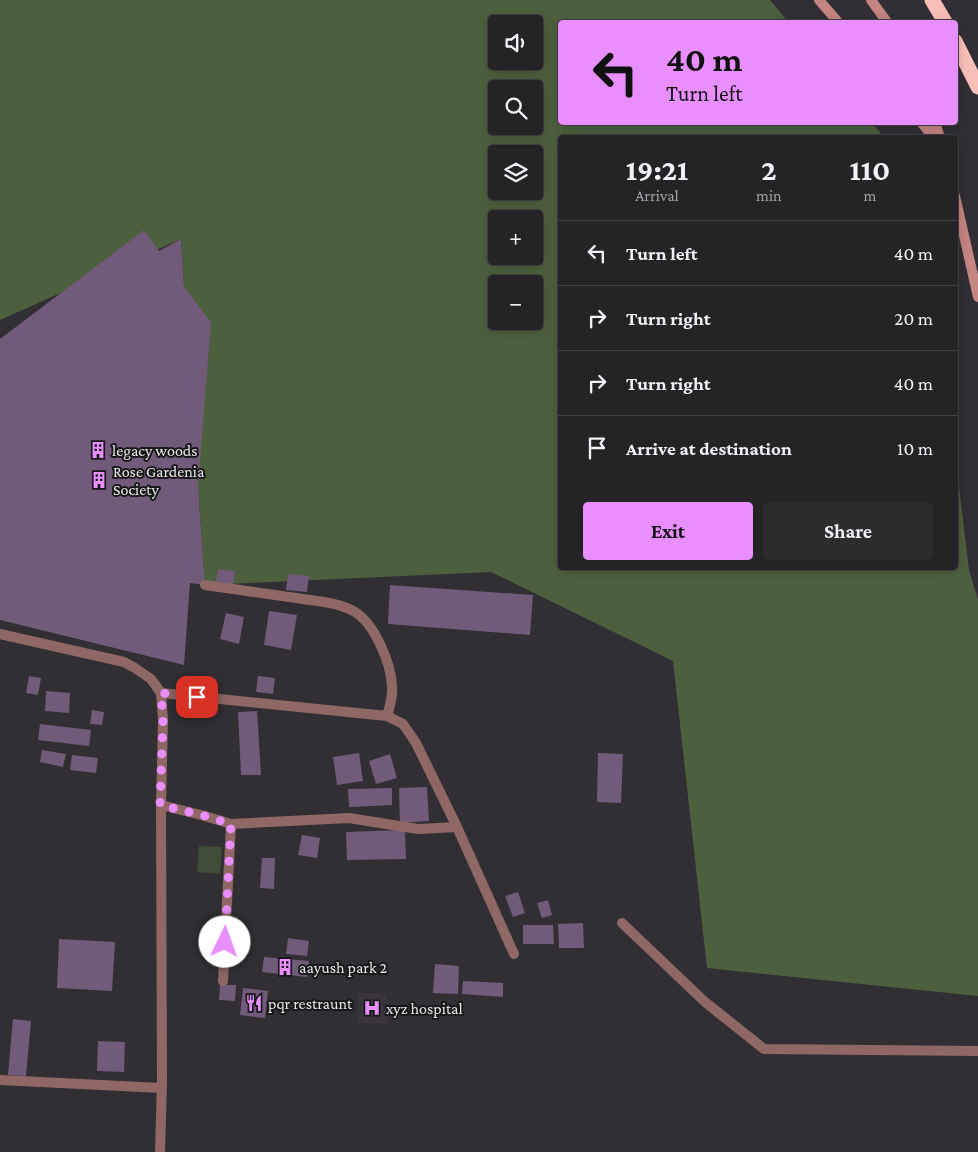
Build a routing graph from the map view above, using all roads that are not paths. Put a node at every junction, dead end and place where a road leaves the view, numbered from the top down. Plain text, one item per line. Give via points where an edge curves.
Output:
1 (819, 0) edge
2 (871, 0) edge
3 (932, 0) edge
4 (836, 20) edge
5 (886, 20) edge
6 (944, 20) edge
7 (958, 47) edge
8 (978, 87) edge
9 (923, 125) edge
10 (932, 135) edge
11 (958, 209) edge
12 (978, 297) edge
13 (205, 585) dead end
14 (0, 634) edge
15 (161, 693) junction
16 (388, 716) junction
17 (160, 805) junction
18 (231, 824) junction
19 (457, 827) junction
20 (622, 923) dead end
21 (514, 954) dead end
22 (223, 981) dead end
23 (978, 1051) edge
24 (0, 1080) edge
25 (162, 1088) junction
26 (160, 1152) edge

1 - 4 street
2 - 5 street
3 - 6 highway
7 - 8 highway
9 - 10 street
11 - 12 street
13 - 16 street via 334,604 355,612 364,620 384,652 392,696
14 - 15 street via 124,662 151,679
15 - 16 street
15 - 17 street
16 - 19 street via 403,724 416,743
17 - 18 street
17 - 25 street
18 - 19 street via 349,818 418,830
18 - 22 street
19 - 21 street
20 - 23 street via 705,1002 764,1050
24 - 25 street
25 - 26 street

